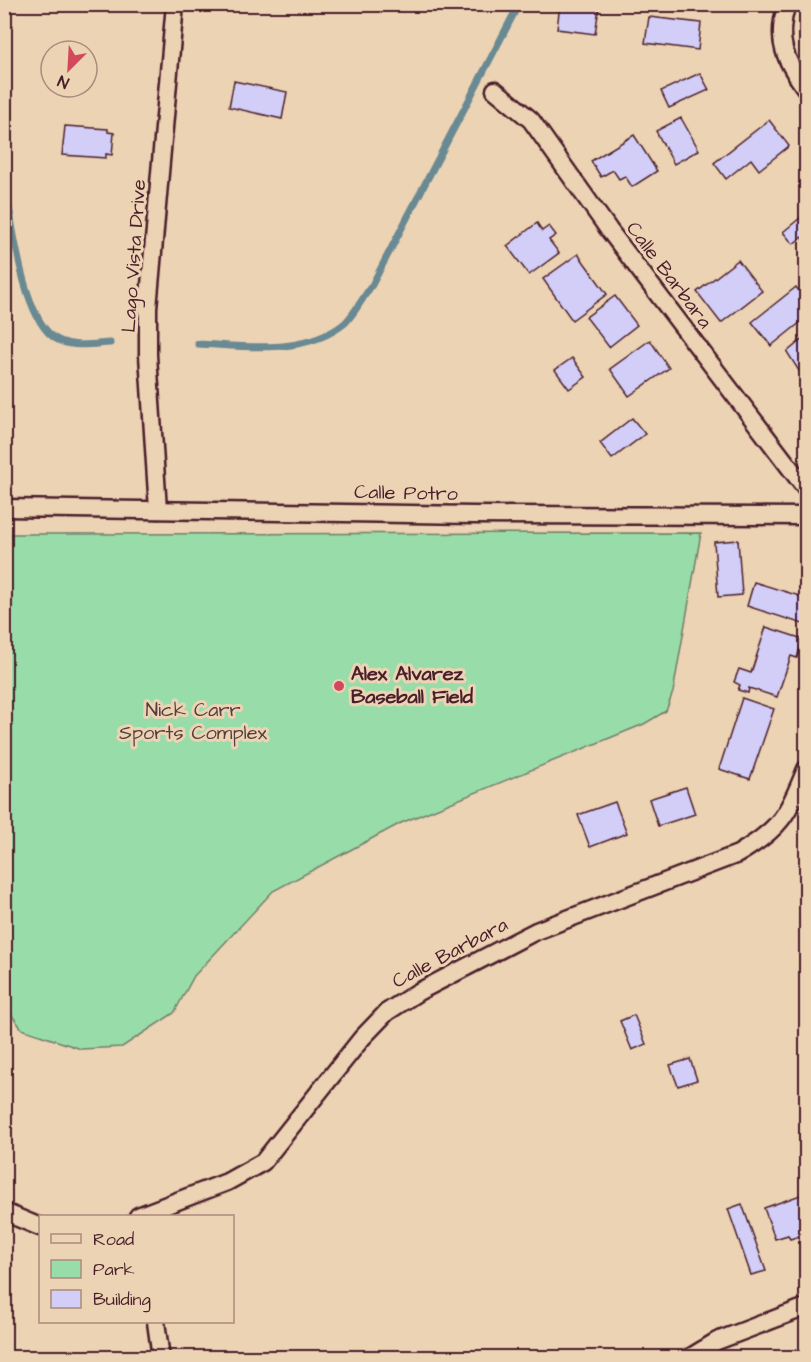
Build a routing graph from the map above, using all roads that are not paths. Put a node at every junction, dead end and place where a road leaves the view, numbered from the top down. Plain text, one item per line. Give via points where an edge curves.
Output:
1 (175, 4) edge
2 (787, 4) edge
3 (807, 89) edge
4 (495, 90) dead end
5 (807, 489) edge
6 (4, 508) edge
7 (158, 510) junction
8 (807, 516) edge
9 (807, 769) edge
10 (4, 1212) edge
11 (144, 1215) edge
12 (39, 1227) edge
13 (807, 1307) edge
14 (156, 1323) edge
15 (161, 1358) edge
16 (689, 1358) edge

1 - 7 street, Lago Vista Drive via 148,308
2 - 3 street via 780,35 788,62
4 - 5 street, Calle Barbara via 531,120 609,230
6 - 7 street, Calle Potro
7 - 8 street, Calle Potro
9 - 11 street, Calle Barbara via 784,816 767,837 738,854 536,931 418,992 387,1012 362,1038 263,1162 226,1182
10 - 12 street
13 - 16 street via 717,1341
14 - 15 street

